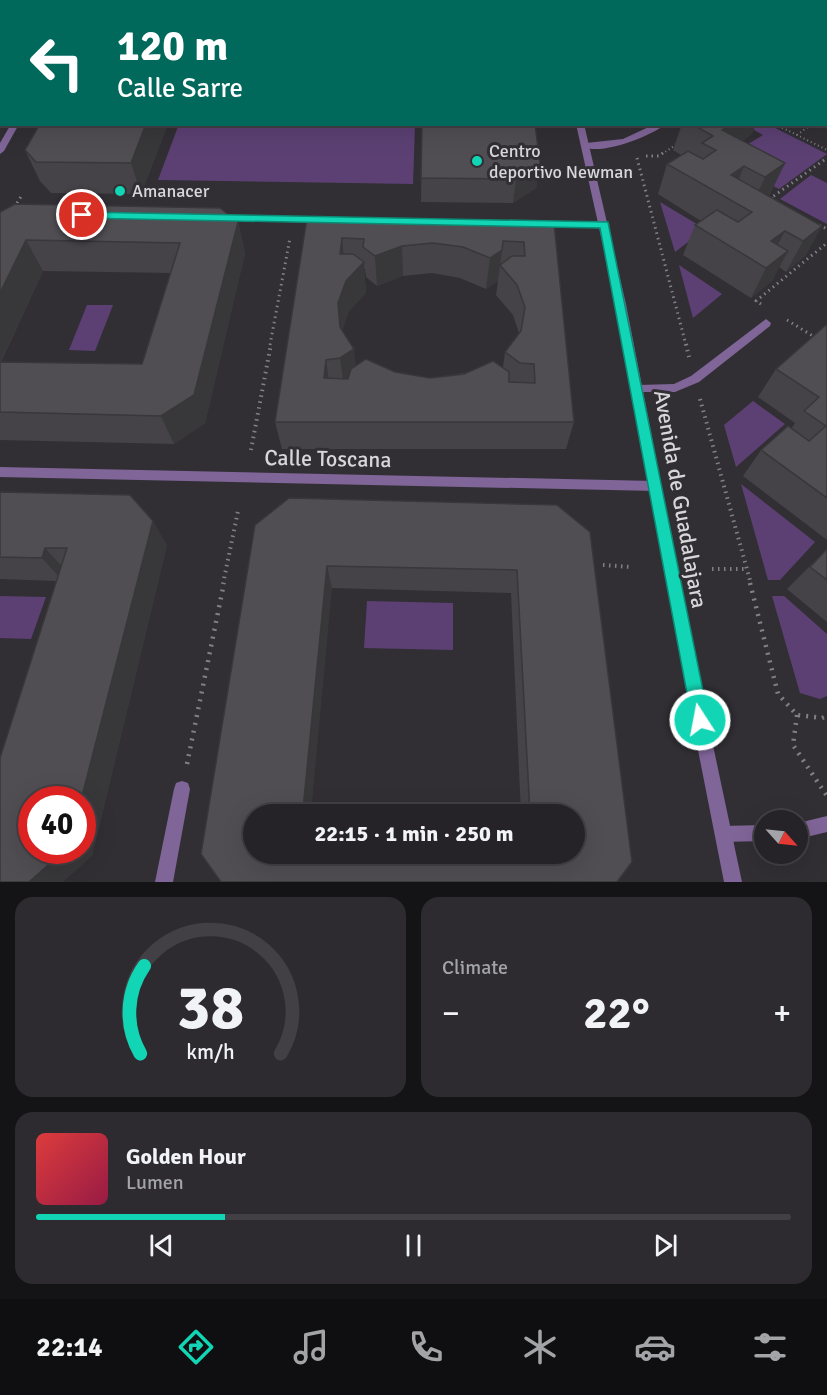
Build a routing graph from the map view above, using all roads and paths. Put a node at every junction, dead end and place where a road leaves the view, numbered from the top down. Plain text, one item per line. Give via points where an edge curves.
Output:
1 (14, 126) edge
2 (581, 126) edge
3 (658, 126) edge
4 (779, 126) edge
5 (809, 126) edge
6 (797, 135) junction
7 (679, 143) dead end
8 (586, 146) junction
9 (635, 149) dead end
10 (827, 150) edge
11 (0, 151) edge
12 (637, 156) junction
13 (827, 158) edge
14 (21, 195) dead end
15 (17, 202) edge
16 (780, 204) edge
17 (199, 218) edge
18 (294, 219) junction
19 (329, 220) edge
20 (528, 224) edge
21 (818, 224) edge
22 (605, 225) junction
23 (827, 229) edge
24 (827, 243) edge
25 (777, 314) junction
26 (766, 323) joint
27 (822, 335) edge
28 (695, 379) junction
29 (638, 389) junction
30 (250, 450) dead end
31 (0, 472) edge
32 (655, 486) junction
33 (238, 512) dead end
34 (603, 566) dead end
35 (631, 567) dead end
36 (712, 569) dead end
37 (747, 569) junction
38 (796, 715) junction
39 (827, 716) edge
40 (187, 764) dead end
41 (182, 789) dead end
42 (827, 796) edge
43 (827, 824) edge
44 (808, 829) edge
45 (754, 833) edge
46 (723, 834) junction
47 (164, 882) edge
48 (733, 882) edge

1 - 11 street
2 - 8 street, Avenida de Guadalajara
3 - 8 street via 632,141
4 - 6 path
5 - 6 path
6 - 10 path
7 - 12 path via 659,156
8 - 22 street, Avenida de Guadalajara
9 - 12 path
12 - 28 path
13 - 16 path via 771,198
14 - 15 path
17 - 18 street
18 - 19 street
18 - 30 path
20 - 22 street
21 - 23 path
22 - 29 street, Avenida de Guadalajara
24 - 25 path via 756,301
25 - 26 path
25 - 27 path via 817,339
26 - 28 street
28 - 29 street via 675,388
28 - 37 path
29 - 32 street, Avenida de Guadalajara
31 - 32 street, Calle Toscana
32 - 46 street, Avenida de Guadalajara
33 - 40 path
34 - 35 path
36 - 37 path
37 - 38 path via 778,694
38 - 39 path
38 - 42 path via 793,745
41 - 47 street
43 - 44 street
45 - 46 street
46 - 48 street, Avenida de Guadalajara

